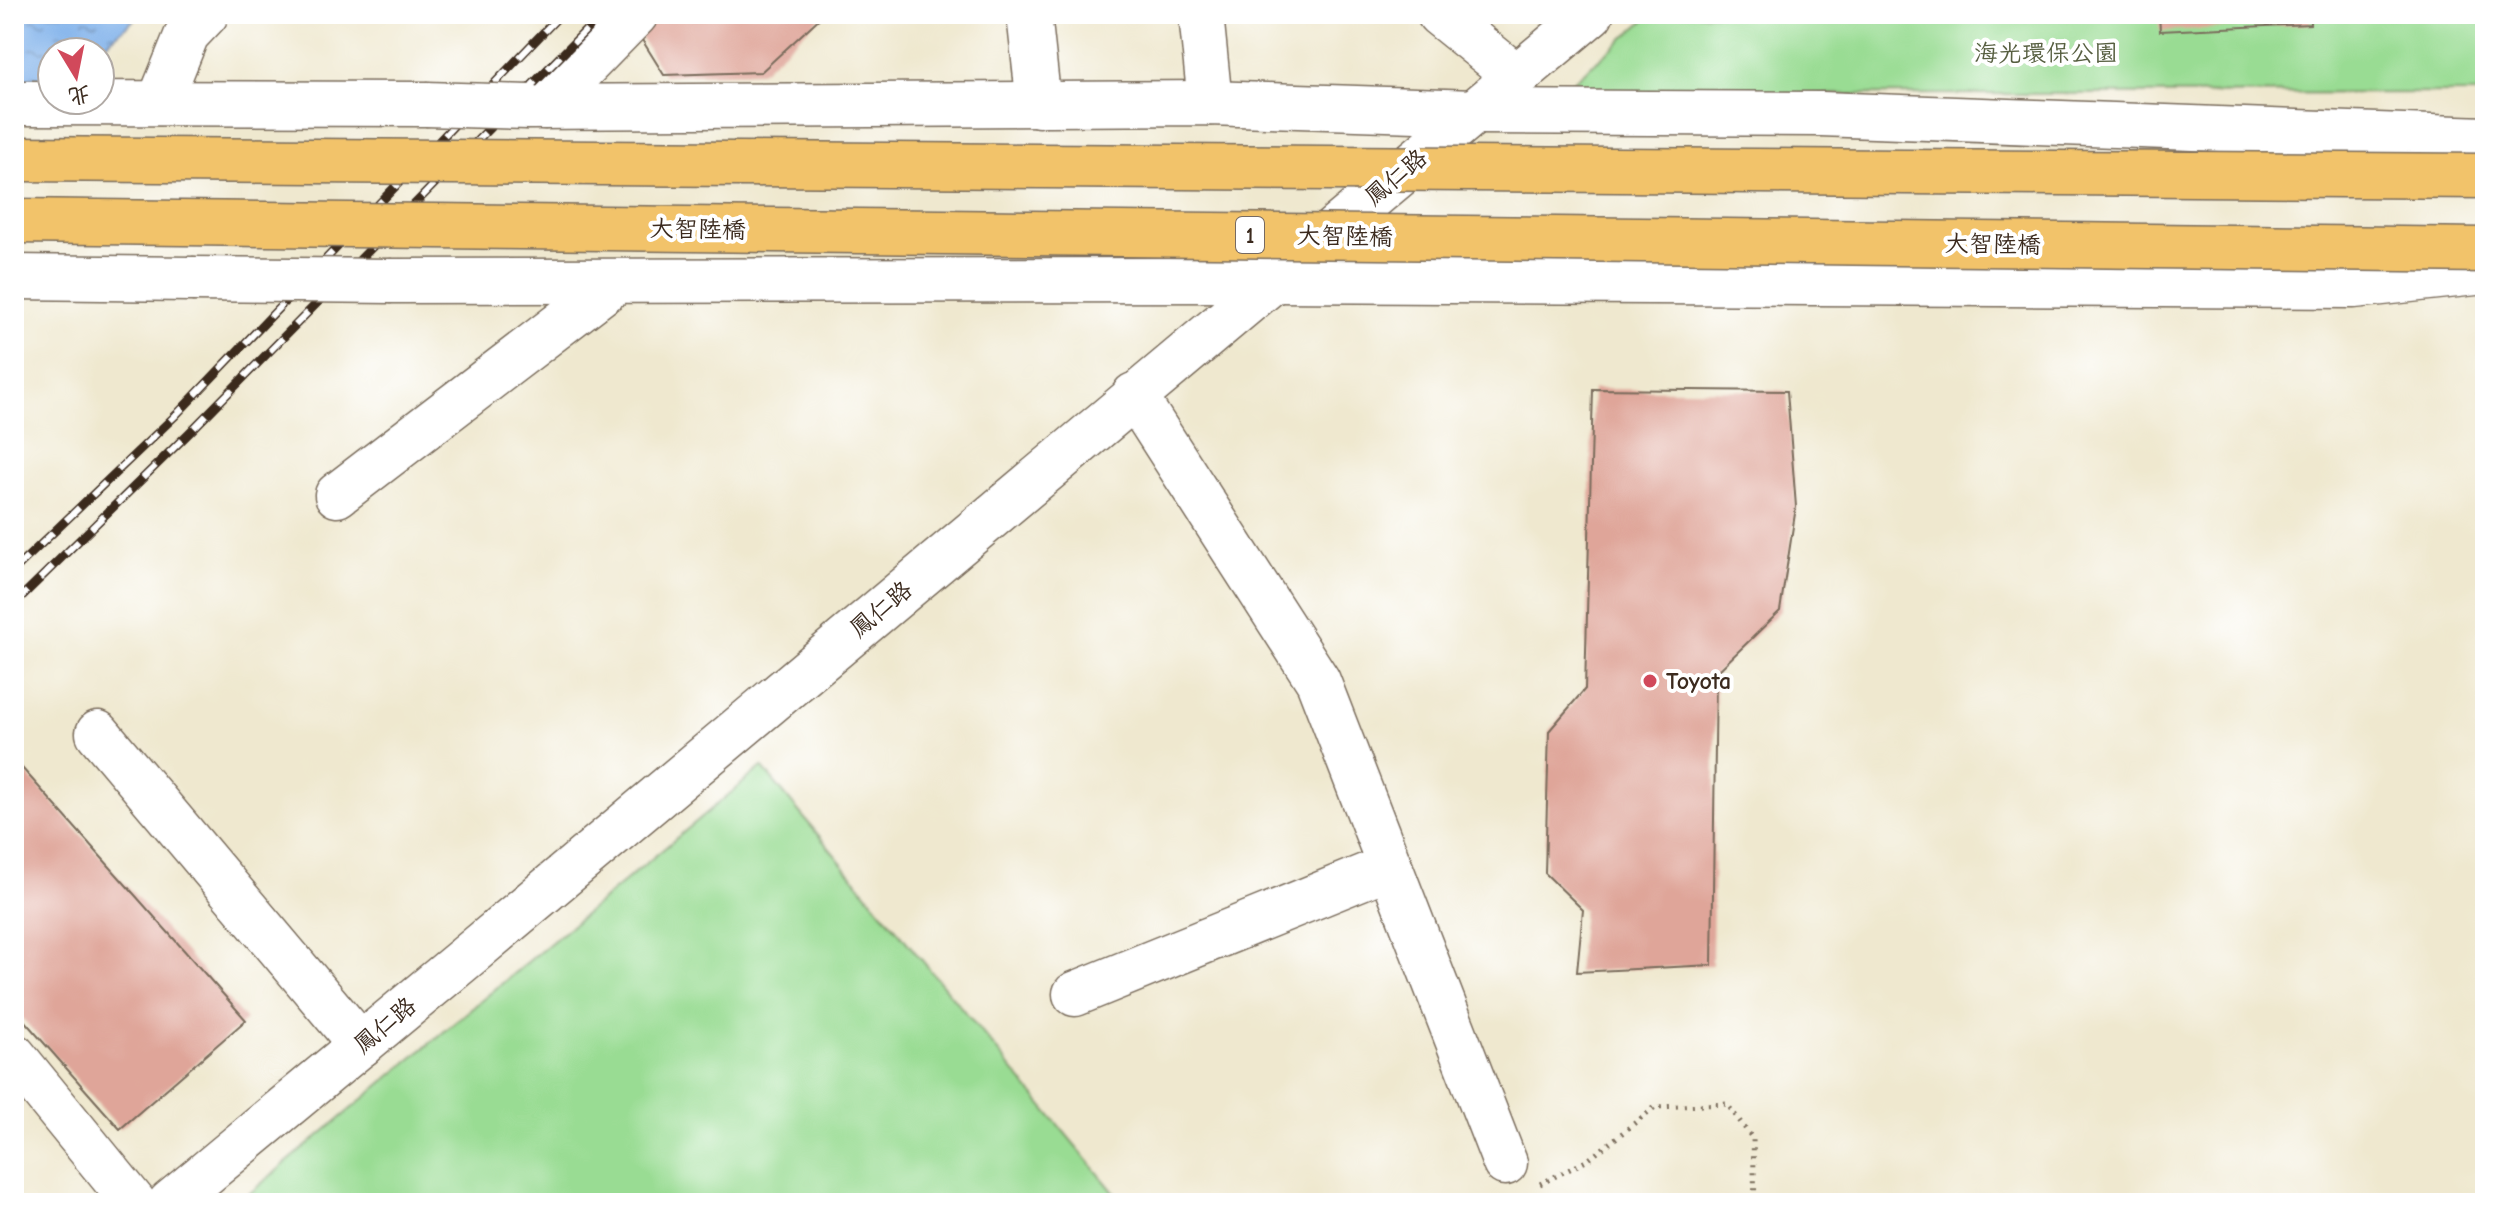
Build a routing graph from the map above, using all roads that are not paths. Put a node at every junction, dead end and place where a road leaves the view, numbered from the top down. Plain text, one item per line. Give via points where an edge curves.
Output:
1 (206, 14) edge
2 (636, 14) edge
3 (1029, 14) edge
4 (1201, 14) edge
5 (1439, 14) edge
6 (1591, 14) edge
7 (1516, 76) junction
8 (14, 103) edge
9 (138, 103) junction
10 (1210, 103) junction
11 (1039, 105) junction
12 (537, 107) junction
13 (1475, 112) junction
14 (2485, 139) edge
15 (14, 159) edge
16 (2485, 176) edge
17 (14, 221) edge
18 (2485, 250) edge
19 (2485, 272) edge
20 (14, 277) edge
21 (1272, 280) junction
22 (614, 283) junction
23 (1134, 395) junction
24 (337, 495) dead end
25 (98, 733) dead end
26 (1390, 866) junction
27 (1075, 994) dead end
28 (361, 1045) junction
29 (14, 1056) edge
30 (1505, 1163) road end
31 (134, 1203) edge
32 (170, 1203) edge

1 - 9 street
2 - 12 street
3 - 11 street
4 - 10 street
5 - 7 street
6 - 7 street, 鳳仁路
7 - 13 street, 鳳仁路
8 - 9 street
9 - 12 street, bridge
10 - 11 street
10 - 13 street
11 - 12 street
13 - 14 street via 1821,114
13 - 21 street, 鳳仁路
15 - 16 main road, bridge
17 - 18 main road, 大智陸橋 / 1, bridge
19 - 21 street via 2354,286
20 - 22 street, bridge
21 - 22 street
21 - 23 street, 鳳仁路
22 - 24 street
23 - 26 street via 1318,681
23 - 28 street, 鳳仁路
25 - 28 street
26 - 27 street
26 - 30 street
28 - 32 street, 鳳仁路
29 - 31 street

